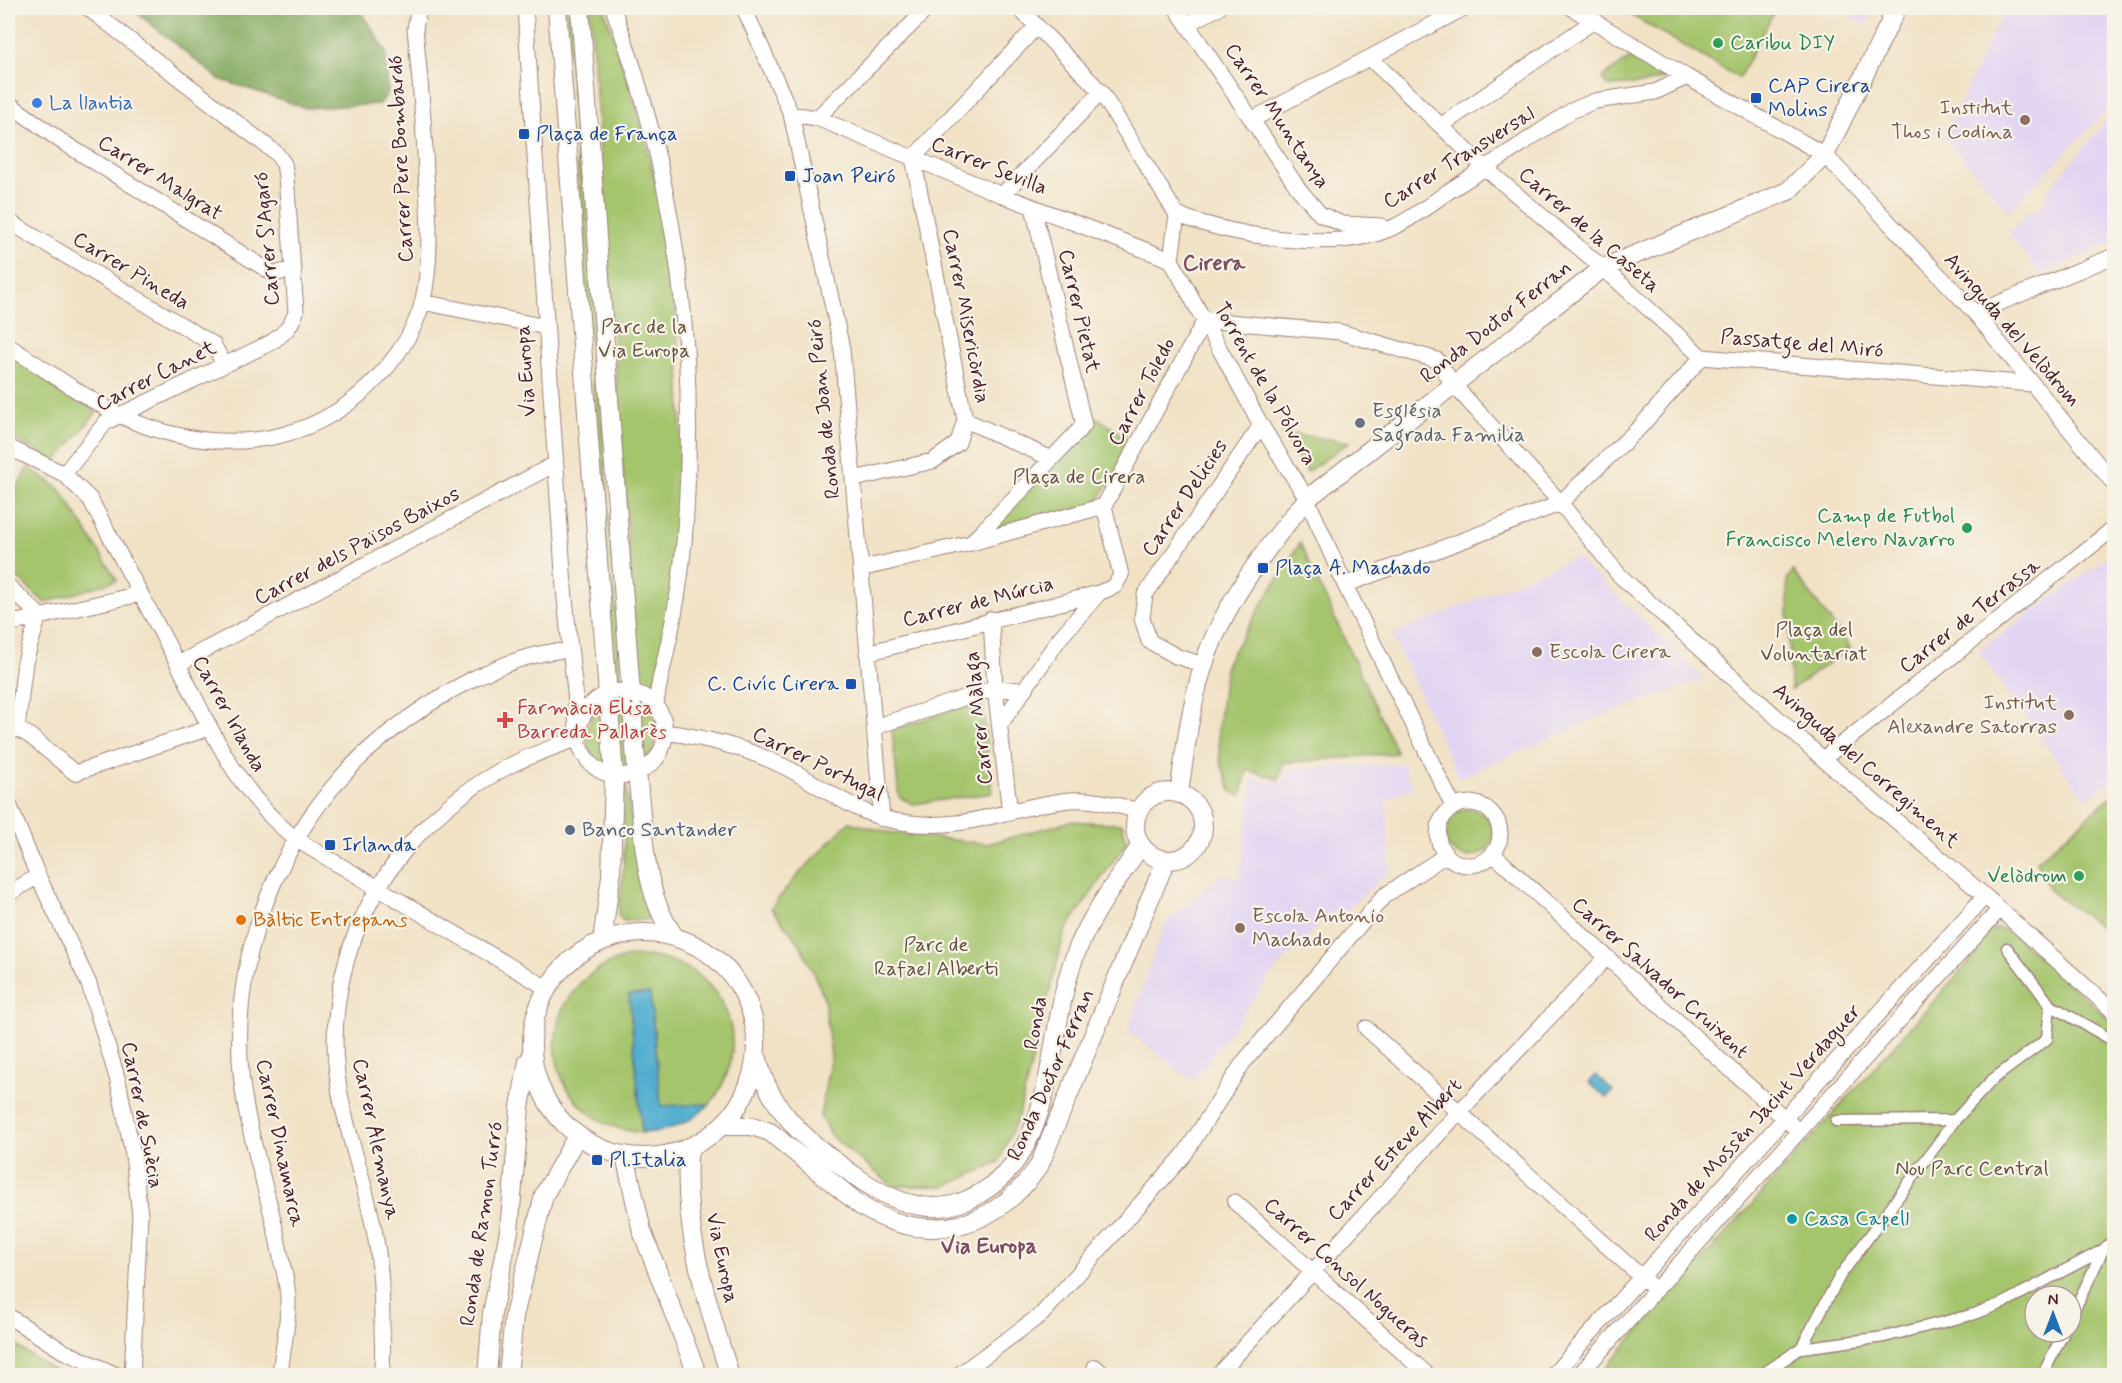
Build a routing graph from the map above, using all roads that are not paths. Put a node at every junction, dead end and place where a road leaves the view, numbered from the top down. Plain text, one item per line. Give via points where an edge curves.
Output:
1 (88, 8) edge
2 (422, 8) edge
3 (525, 8) edge
4 (557, 8) edge
5 (580, 8) edge
6 (613, 8) edge
7 (928, 8) edge
8 (1019, 8) edge
9 (1176, 8) edge
10 (1218, 8) edge
11 (1464, 8) edge
12 (1572, 8) edge
13 (1897, 8) edge
14 (750, 10) edge
15 (1595, 21) junction
16 (1187, 24) junction
17 (1037, 26) junction
18 (1371, 59) junction
19 (1687, 77) junction
20 (1101, 92) junction
21 (8, 103) edge
22 (790, 114) junction
23 (817, 118) junction
24 (1253, 119) junction
25 (1442, 125) junction
26 (1825, 155) junction
27 (913, 158) junction
28 (1485, 168) junction
29 (1002, 195) junction
30 (1033, 207) junction
31 (1177, 214) junction
32 (8, 221) edge
33 (1395, 226) junction
34 (2115, 256) edge
35 (1171, 260) junction
36 (1603, 268) junction
37 (294, 269) junction
38 (422, 302) junction
39 (1975, 313) junction
40 (1205, 320) junction
41 (546, 327) junction
42 (283, 334) joint
43 (8, 346) edge
44 (1702, 357) junction
45 (224, 364) junction
46 (1453, 384) junction
47 (2032, 384) junction
48 (120, 414) junction
49 (966, 420) junction
50 (1261, 425) junction
51 (8, 447) edge
52 (1050, 458) junction
53 (555, 464) junction
54 (64, 474) junction
55 (854, 479) junction
56 (2115, 484) edge
57 (1307, 499) junction
58 (1559, 504) junction
59 (1104, 506) junction
60 (2115, 528) edge
61 (971, 543) junction
62 (860, 568) junction
63 (1345, 585) junction
64 (8, 586) edge
65 (1100, 593) junction
66 (140, 594) junction
67 (39, 615) junction
68 (991, 619) junction
69 (8, 624) edge
70 (569, 650) junction
71 (867, 653) junction
72 (178, 664) junction
73 (1203, 665) junction
74 (995, 688) junction
75 (1022, 690) junction
76 (630, 691) junction
77 (606, 693) junction
78 (656, 707) junction
79 (1000, 725) junction
80 (874, 727) junction
81 (209, 728) junction
82 (665, 732) junction
83 (12, 733) edge
84 (578, 734) junction
85 (1823, 759) junction
86 (637, 774) junction
87 (614, 776) junction
88 (1179, 794) junction
89 (8, 802) edge
90 (1453, 806) junction
91 (1138, 811) junction
92 (1010, 813) junction
93 (882, 819) junction
94 (297, 840) junction
95 (1141, 845) junction
96 (1493, 854) junction
97 (1446, 855) junction
98 (1166, 860) junction
99 (38, 876) junction
100 (377, 887) junction
101 (8, 894) edge
102 (1985, 896) junction
103 (1999, 909) junction
104 (675, 937) junction
105 (602, 941) junction
106 (2007, 948) dead end
107 (1606, 957) junction
108 (547, 988) junction
109 (2050, 1005) junction
110 (2115, 1012) edge
111 (1366, 1029) dead end
112 (2115, 1041) edge
113 (531, 1044) junction
114 (757, 1051) junction
115 (1459, 1112) junction
116 (1785, 1120) junction
117 (1955, 1120) junction
118 (1836, 1121) dead end
119 (722, 1126) junction
120 (1800, 1131) junction
121 (577, 1136) junction
122 (688, 1148) junction
123 (625, 1156) junction
124 (1235, 1202) dead end
125 (2115, 1239) edge
126 (2103, 1250) junction
127 (1313, 1269) junction
128 (1641, 1278) junction
129 (1656, 1291) junction
130 (2083, 1292) edge
131 (8, 1316) edge
132 (2058, 1344) edge
133 (1801, 1348) junction
134 (119, 1376) edge
135 (132, 1376) edge
136 (280, 1376) edge
137 (381, 1376) edge
138 (487, 1376) edge
139 (508, 1376) edge
140 (698, 1376) edge
141 (730, 1376) edge
142 (957, 1376) edge
143 (1217, 1376) edge
144 (1429, 1376) edge
145 (1552, 1376) edge
146 (1578, 1376) edge
147 (1760, 1376) edge
148 (2042, 1376) edge

1 - 37 street, Carrer S'Agaró via 265,143 284,164
2 - 38 street, Carrer Pere Bombardó via 415,19 415,29 430,240
3 - 41 street, Via Europa
4 - 77 street
5 - 76 street
6 - 78 street via 643,94 671,212 687,334 684,545
7 - 23 street
8 - 17 street
9 - 16 street, Carrer Muntanya
10 - 16 street
11 - 18 street
12 - 15 street, Avinguda del Velòdrom
13 - 26 street, Ronda Doctor Ferran
14 - 22 street, Ronda de Joan Peiró
15 - 19 street, Avinguda del Velòdrom
15 - 25 street
16 - 24 street, Carrer Muntanya
17 - 20 street
17 - 27 street
18 - 24 street
18 - 25 street, Carrer de la Caseta
19 - 26 street, Avinguda del Velòdrom
19 - 28 street, Carrer Transversal via 1655,92 1595,101 1571,111
20 - 29 street
20 - 31 street
21 - 37 street, Carrer Malgrat via 61,141 274,274
22 - 23 street, Carrer Sevilla
22 - 55 street, Ronda de Joan Peiró via 842,349
23 - 27 street, Carrer Sevilla
24 - 33 street, Carrer Muntanya via 1320,214 1342,224
25 - 28 street, Carrer de la Caseta
26 - 36 street, Ronda Doctor Ferran via 1788,191
26 - 39 street, Avinguda del Velòdrom
27 - 29 street, Carrer Sevilla
27 - 49 street, Carrer Misericòrdia
28 - 33 street, Carrer Transversal
28 - 36 street, Carrer de la Caseta
29 - 30 street, Carrer Sevilla
30 - 35 street, Carrer Sevilla
30 - 52 street, Carrer Pietat via 1084,425
31 - 33 street, Carrer Transversal via 1213,228 1295,238 1362,237
31 - 35 street
32 - 45 street, Carrer Pineda via 213,344
34 - 39 street
35 - 40 street, Torrent de la Pólvora
36 - 44 street, Carrer de la Caseta
36 - 46 street, Ronda Doctor Ferran
37 - 42 street, Carrer S'Agaró via 296,312
38 - 41 street
38 - 48 street, Carrer Pere Bombardó via 413,326 385,369 348,404 312,427 265,439 202,440 140,424
39 - 47 street, Avinguda del Velòdrom
40 - 46 street, Avinguda del Corregiment via 1340,332 1437,360
40 - 50 street, Torrent de la Pólvora
40 - 59 street, Carrer Toledo
41 - 53 street, Via Europa
42 - 45 street, Carrer Canet
43 - 48 street, Carrer Pere Bombardó
44 - 47 street, Passatge del Miró
44 - 58 street, Passatge del Miró via 1640,427
45 - 48 street, Carrer Canet
46 - 57 street, Ronda Doctor Ferran
46 - 58 street, Avinguda del Corregiment
47 - 56 street, Avinguda del Velòdrom
48 - 54 street, Carrer Canet via 106,422
49 - 52 street
49 - 55 street, Carrer Misericòrdia via 958,443 933,461
50 - 57 street, Torrent de la Pólvora
50 - 73 street, Carrer Delicies via 1145,595 1142,618 1149,641
51 - 54 street, Carrer Irlanda
52 - 61 street
53 - 70 street, Via Europa
53 - 72 street, Carrer dels Països Baixos
54 - 66 street, Carrer Irlanda via 90,499
55 - 62 street, Ronda de Joan Peiró
57 - 63 street, Torrent de la Pólvora
57 - 73 street, Ronda Doctor Ferran via 1245,581
58 - 63 street
58 - 85 street, Avinguda del Corregiment via 1619,575
59 - 61 street
59 - 65 street via 1121,575 1115,586
60 - 85 street, Carrer de Terrassa
61 - 62 street
62 - 71 street, Ronda de Joan Peiró
63 - 90 street, Torrent de la Pólvora
64 - 67 street
65 - 68 street, Carrer de Múrcia
65 - 75 street via 1059,639
66 - 67 street
66 - 72 street, Carrer Irlanda
67 - 69 street
67 - 83 street via 25,662
68 - 71 street, Carrer de Múrcia
68 - 74 street, Carrer Màlaga
70 - 84 street, Via Europa
70 - 94 street, Carrer Dinamarca via 493,671 410,716 347,772
71 - 80 street, Ronda de Joan Peiró
72 - 81 street, Carrer Irlanda
73 - 88 street, Ronda Doctor Ferran via 1189,723
74 - 75 street
74 - 79 street, Carrer Màlaga
74 - 80 street
75 - 79 street
76 - 77 street
76 - 78 street
76 - 86 street
77 - 84 street via 585,710
77 - 87 street
78 - 82 street
79 - 92 street, Carrer Màlaga
80 - 93 street, Ronda de Joan Peiró
81 - 83 street via 75,774 29,735
81 - 94 street, Carrer Irlanda via 248,792 276,824
82 - 86 street via 659,755
82 - 93 street, Carrer Portugal via 752,751
84 - 87 street, Via Europa via 591,764
84 - 100 street, Carrer Alemanya via 505,768 452,803 394,862
85 - 102 street, Avinguda del Corregiment
86 - 87 street
86 - 104 street via 648,872 659,912
87 - 105 street via 610,876
88 - 91 street via 1160,794
88 - 98 street via 1196,806 1203,828 1193,850 1184,857
89 - 99 street, Carrer de Suècia
90 - 96 street via 1475,803 1493,814 1501,834
90 - 97 street via 1440,820 1438,829
91 - 92 street, Carrer Portugal via 1111,803 1063,800
91 - 95 street via 1135,832
92 - 93 street, Carrer Portugal via 933,826
94 - 100 street, Carrer Irlanda
94 - 136 street, Carrer Dinamarca via 264,905 250,949 240,1005 244,1094 275,1218 288,1299
95 - 98 street
95 - 114 street, Ronda via 1089,924 1074,957 1052,1063 1024,1152 997,1184 981,1194 943,1207 922,1207 885,1196 834,1160 777,1107 762,1075
96 - 97 street via 1475,865 1454,862
96 - 107 street, Carrer Salvador Cruixent
97 - 142 street via 1384,896 1243,1063 1184,1155 1042,1314
98 - 119 street, Ronda Doctor Ferran via 1039,1166 1011,1200 994,1211 946,1228 905,1226 861,1206 770,1131 752,1126
99 - 101 street
99 - 135 street, Carrer de Suècia via 89,984 118,1081 133,1155 140,1215
100 - 108 street, Carrer Irlanda
100 - 137 street, Carrer Alemanya via 345,961 337,1009 335,1059 376,1242 382,1309
102 - 103 street, Avinguda del Corregiment
102 - 116 street, Ronda de Mossèn Jacint Verdaguer
103 - 110 street, Avinguda del Corregiment
103 - 120 street, Ronda de Mossèn Jacint Verdaguer
104 - 105 street via 638,933
104 - 114 street via 706,951 741,986 753,1017
105 - 108 street via 570,960
106 - 109 street
107 - 115 street, Carrer Esteve Albert
107 - 116 street, Carrer Salvador Cruixent
108 - 113 street via 535,1015
109 - 112 street
109 - 117 street via 2047,1039 1992,1080
111 - 115 street
113 - 121 street via 543,1095
113 - 138 street, Ronda de Ramon Turró via 520,1107 509,1231 492,1313
114 - 119 street via 747,1092
115 - 127 street, Carrer Esteve Albert
115 - 128 street
116 - 120 street, Carrer Salvador Cruixent
116 - 128 street, Ronda de Mossèn Jacint Verdaguer
117 - 118 street
117 - 133 street via 1840,1276
119 - 122 street
120 - 129 street, Ronda de Mossèn Jacint Verdaguer
121 - 123 street via 600,1149
121 - 139 street via 544,1195 514,1316
122 - 123 street via 668,1155
122 - 141 street, Via Europa via 690,1224 707,1303
123 - 140 street via 642,1231
124 - 127 street, Carrer Consol Nogueras
125 - 126 street
126 - 130 street
126 - 133 street via 2003,1303 1971,1315 1884,1337
127 - 143 street, Carrer Esteve Albert
127 - 144 street, Carrer Consol Nogueras
128 - 129 street
128 - 145 street, Ronda de Mossèn Jacint Verdaguer
129 - 146 street, Ronda de Mossèn Jacint Verdaguer
131 - 134 street via 63,1351
132 - 148 street
133 - 147 street

